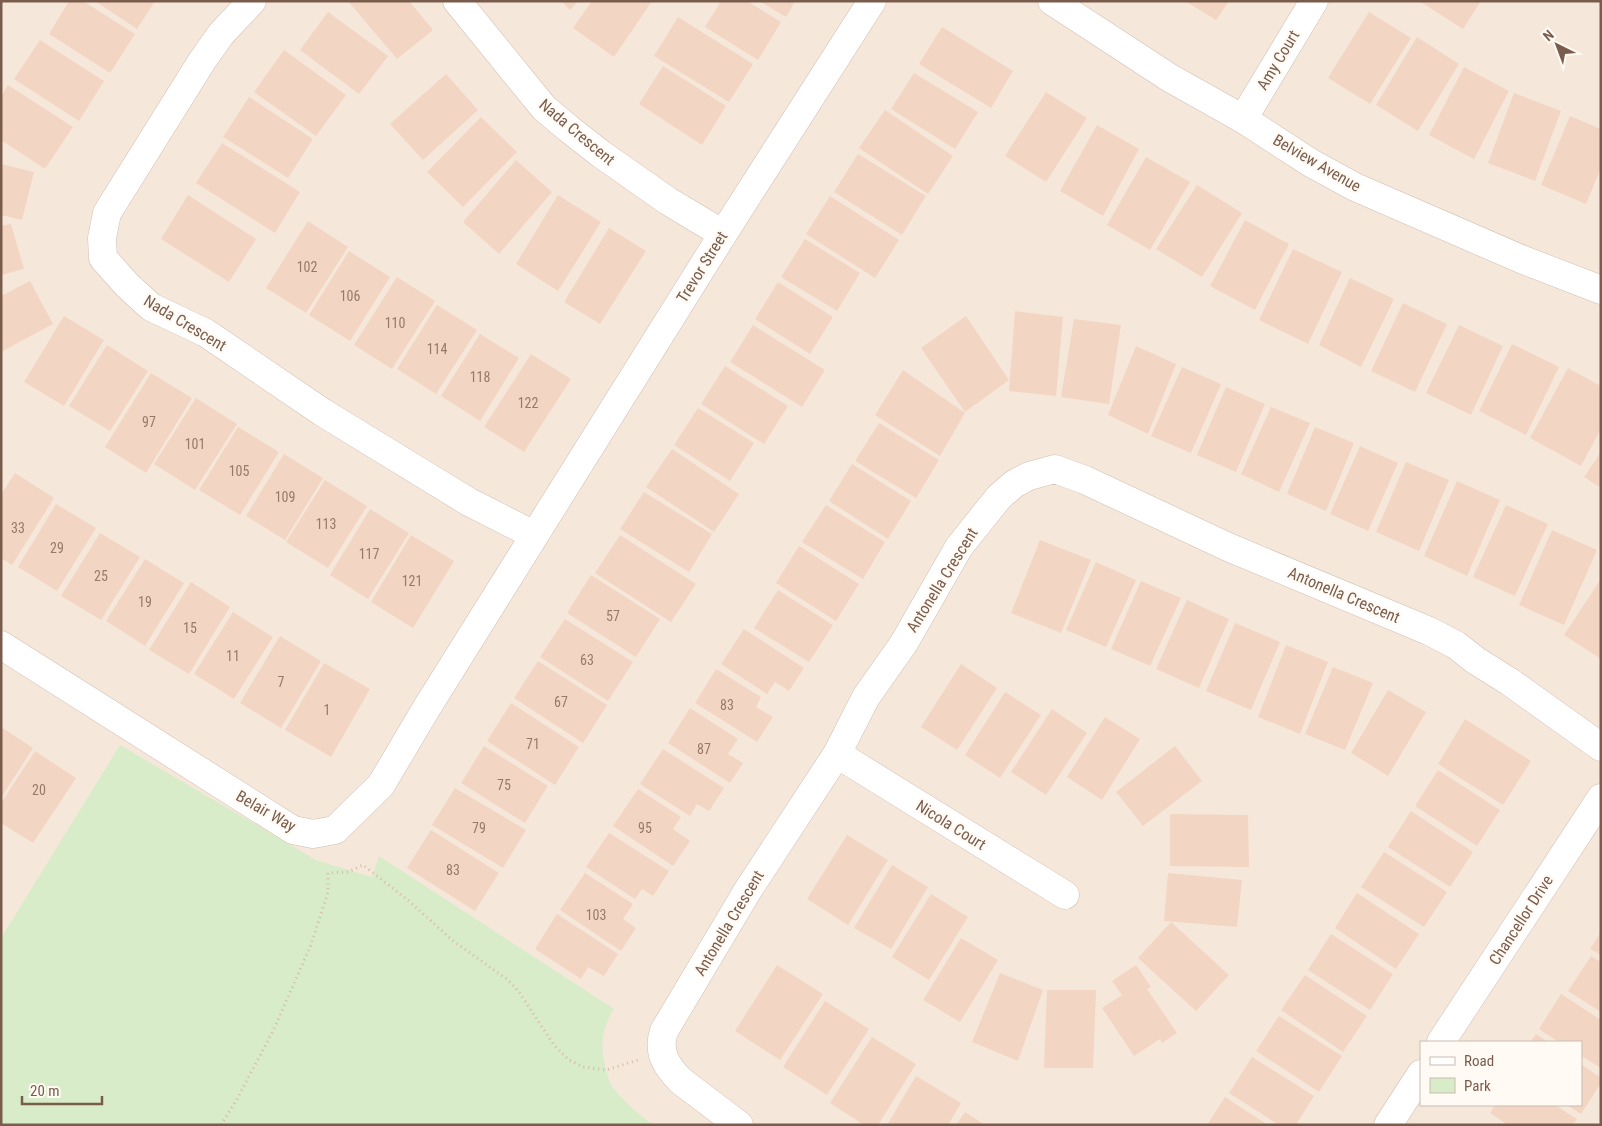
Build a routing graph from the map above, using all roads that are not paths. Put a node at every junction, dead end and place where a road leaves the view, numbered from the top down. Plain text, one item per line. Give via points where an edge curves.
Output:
1 (252, 1) edge
2 (457, 1) edge
3 (872, 1) edge
4 (1052, 1) edge
5 (1314, 1) edge
6 (1243, 119) junction
7 (723, 234) junction
8 (1601, 290) edge
9 (534, 535) junction
10 (1, 645) edge
11 (1601, 748) edge
12 (837, 754) junction
13 (1601, 798) edge
14 (1065, 895) dead end
15 (1443, 1041) edge
16 (1420, 1076) edge
17 (1394, 1123) edge
18 (739, 1125) edge

1 - 9 street, Nada Crescent via 221,34 202,61 106,213 103,258 151,307 206,333 322,412 469,502
2 - 7 street, Nada Crescent via 544,108 668,202
3 - 7 street, Trevor Street
4 - 6 street, Belview Avenue via 1170,78
5 - 6 street, Amy Court
6 - 8 street, Belview Avenue via 1355,187
7 - 9 street, Trevor Street
9 - 10 street, Belair Way via 381,785 335,830 312,834 293,830
11 - 12 street, Antonella Crescent via 1456,645 1429,631 1228,547 1055,469 1014,484 981,518 959,547 904,643 866,697
12 - 14 street, Nicola Court
12 - 18 street, Antonella Crescent via 748,890 661,1040 663,1057 673,1073
13 - 15 street, Chancellor Drive
16 - 17 street

